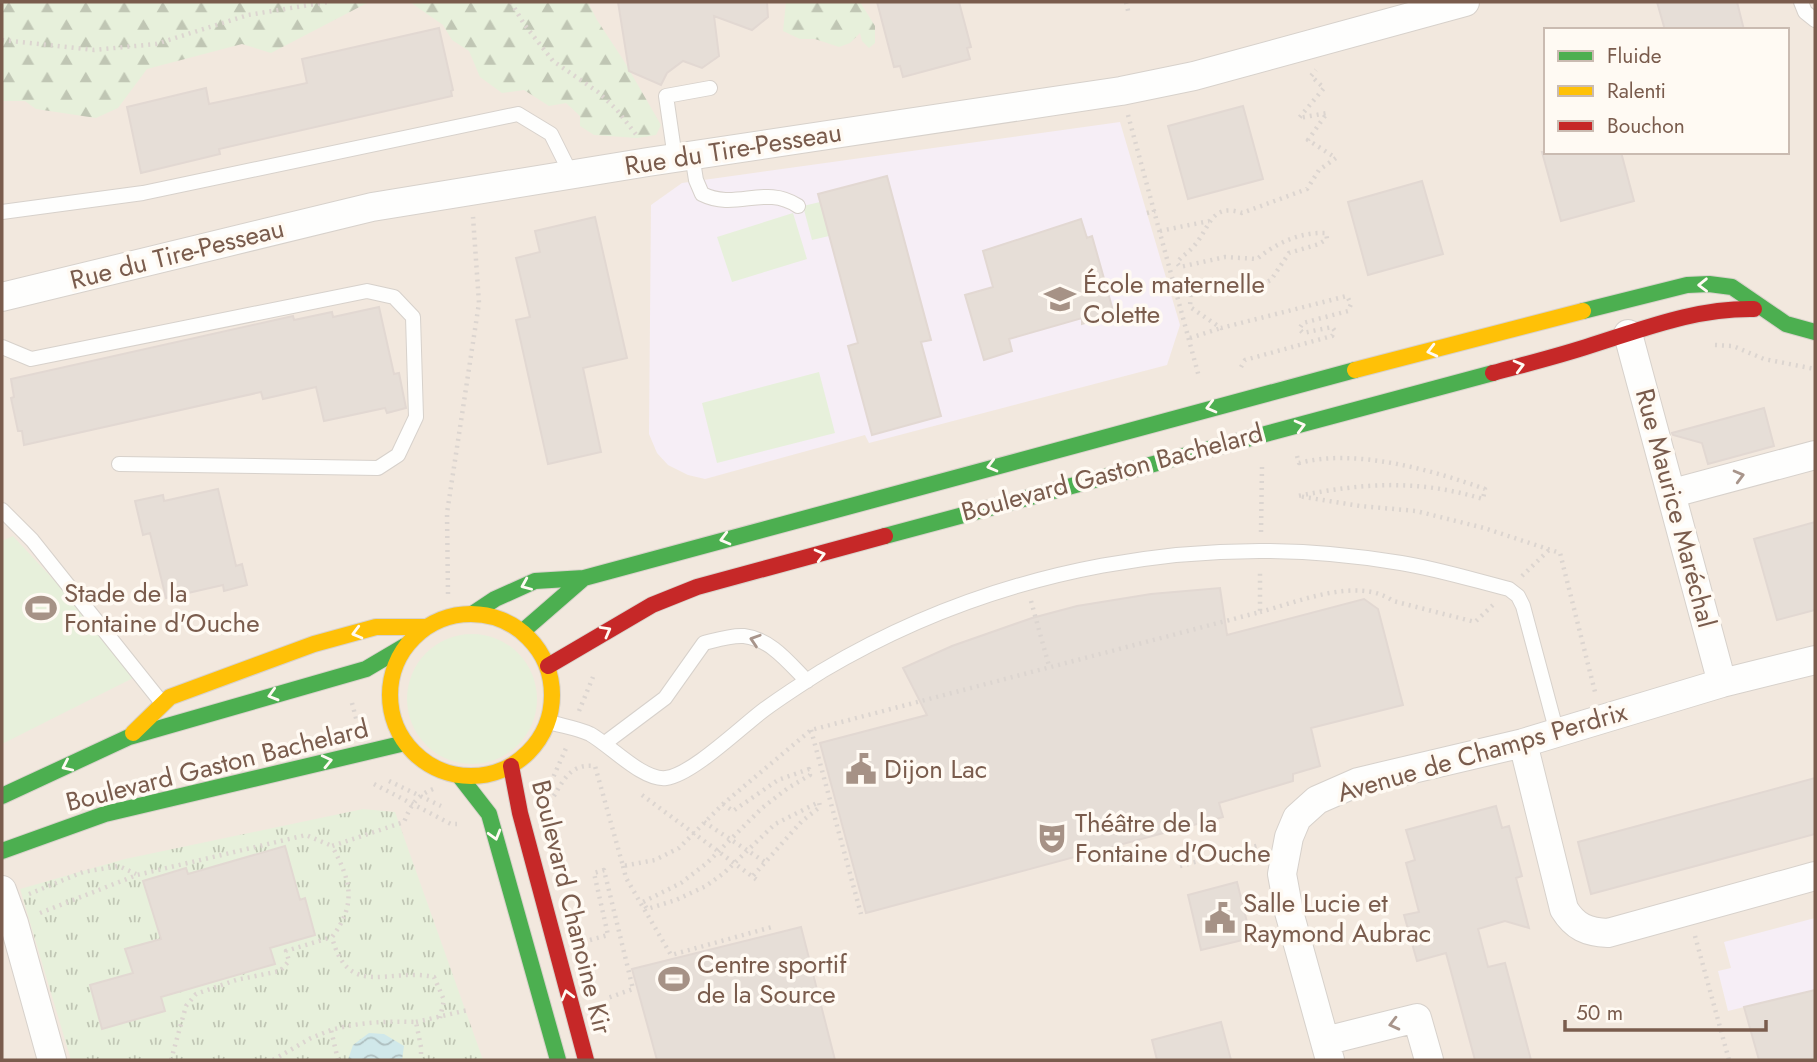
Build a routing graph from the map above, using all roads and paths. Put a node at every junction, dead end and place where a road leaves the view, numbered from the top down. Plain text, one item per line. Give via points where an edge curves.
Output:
1 (328, 2) edge
2 (511, 2) edge
3 (1126, 2) edge
4 (1465, 2) edge
5 (1801, 2) edge
6 (1129, 15) dead end
7 (1815, 20) edge
8 (2, 40) edge
9 (1309, 66) dead end
10 (710, 88) dead end
11 (1121, 91) junction
12 (672, 158) junction
13 (571, 174) junction
14 (471, 191) junction
15 (798, 206) dead end
16 (1155, 211) junction
17 (2, 212) edge
18 (1147, 213) dead end
19 (1210, 221) junction
20 (1160, 231) junction
21 (2, 297) edge
22 (1189, 298) junction
23 (1180, 301) junction
24 (1617, 304) junction
25 (1763, 310) junction
26 (1221, 328) junction
27 (1815, 332) edge
28 (1628, 334) junction
29 (1189, 338) junction
30 (1706, 345) dead end
31 (2, 347) edge
32 (1815, 369) edge
33 (1244, 398) junction
34 (1207, 408) junction
35 (1292, 428) junction
36 (1255, 438) junction
37 (1815, 455) edge
38 (119, 464) dead end
39 (1673, 493) junction
40 (2, 510) edge
41 (1262, 518) dead end
42 (1549, 550) junction
43 (584, 578) junction
44 (1026, 584) junction
45 (1509, 589) junction
46 (474, 612) junction
47 (1260, 612) dead end
48 (448, 616) junction
49 (424, 627) junction
50 (523, 631) junction
51 (405, 646) junction
52 (1815, 660) edge
53 (548, 666) junction
54 (1049, 666) dead end
55 (595, 673) dead end
56 (807, 681) junction
57 (1722, 683) junction
58 (163, 704) junction
59 (1602, 720) junction
60 (549, 722) junction
61 (573, 729) junction
62 (811, 730) dead end
63 (1557, 733) junction
64 (129, 737) junction
65 (405, 743) junction
66 (605, 743) junction
67 (1523, 743) junction
68 (512, 766) junction
69 (595, 766) dead end
70 (607, 772) dead end
71 (461, 778) junction
72 (640, 794) dead end
73 (2, 796) edge
74 (723, 804) dead end
75 (518, 805) junction
76 (704, 822) dead end
77 (729, 839) junction
78 (332, 846) junction
79 (747, 850) junction
80 (2, 851) edge
81 (1238, 851) dead end
82 (717, 852) junction
83 (765, 862) junction
84 (734, 864) junction
85 (623, 866) dead end
86 (1180, 866) dead end
87 (137, 875) junction
88 (1815, 876) edge
89 (8, 905) edge
90 (1688, 911) junction
91 (861, 914) dead end
92 (772, 927) dead end
93 (332, 937) junction
94 (590, 940) dead end
95 (605, 999) dead end
96 (468, 1010) dead end
97 (440, 1018) junction
98 (416, 1022) junction
99 (331, 1030) junction
100 (1328, 1051) edge
101 (52, 1060) edge
102 (172, 1060) edge
103 (272, 1060) edge
104 (338, 1060) edge
105 (421, 1060) edge
106 (558, 1060) edge
107 (586, 1060) edge
108 (1429, 1060) edge
109 (1728, 1060) edge

1 - 8 path via 248,15 156,44 94,50
2 - 12 path via 553,61 598,92 644,147
3 - 6 path
4 - 11 street, Rue du Tire-Pesseau via 1194,76
5 - 7 lane
9 - 19 path via 1321,64 1311,76 1324,88 1300,118 1327,113 1308,140 1336,158 1307,189 1242,214 1230,209
10 - 12 lane via 666,96
11 - 12 street, Rue du Tire-Pesseau
11 - 16 path
12 - 13 street, Rue du Tire-Pesseau
12 - 15 lane via 696,180 702,194 715,200 776,196
13 - 14 street, Rue du Tire-Pesseau
13 - 17 lane via 551,134 519,114 143,193
14 - 21 street, Rue du Tire-Pesseau via 372,207
14 - 48 path via 479,303 447,513
16 - 18 path
16 - 20 path
19 - 20 path
19 - 22 path via 1177,263 1180,267 1226,257 1257,259 1277,243 1316,232 1326,233 1327,239 1289,253 1271,279 1260,285 1225,288 1200,281 1191,287
20 - 23 path
22 - 23 path
22 - 26 path via 1190,307
23 - 29 path
25 -> 24 street, Boulevard Gaston Bachelard via 1732,286 1709,284 1687,285
24 - 28 street
24 -> 33 street, Boulevard Gaston Bachelard
25 - 27 street, Boulevard Gaston Bachelard via 1786,324
25 - 28 street, Boulevard Gaston Bachelard via 1718,308
26 - 29 path
26 - 33 path via 1348,296 1351,304 1348,311 1303,323 1299,329 1303,333 1332,327 1332,336 1245,360 1241,364
35 -> 28 street, Boulevard Gaston Bachelard
28 - 39 street, Rue Maurice Maréchal
29 - 34 path
30 - 32 path via 1733,346 1765,359
31 - 38 lane via 31,359 367,291 394,297 413,317 416,417 398,455 378,468
33 -> 34 street, Boulevard Gaston Bachelard
34 -> 43 street, Boulevard Gaston Bachelard
35 - 36 street, Boulevard Gaston Bachelard
35 - 42 path via 1299,463 1325,457 1402,466 1485,489 1483,499 1459,491 1384,483 1298,496 1416,511
36 - 41 path via 1263,473
53 -> 36 street, Boulevard Gaston Bachelard via 652,605 697,587
39 -> 37 street
39 - 57 street, Rue Maurice Maréchal
40 - 58 lane via 32,540
42 - 45 path
42 - 59 path via 1560,554
43 -> 46 street, Boulevard Gaston Bachelard via 536,581
43 - 50 street, Boulevard Gaston Bachelard
44 - 45 lane via 1098,565 1166,555 1260,550 1402,563
44 - 54 path
44 - 56 lane via 899,631
45 - 47 path via 1475,622 1393,601 1382,593 1350,589
45 - 63 lane via 1522,606
46 - 48 street
46 - 50 street via 500,618
48 - 49 street
49 - 51 street
49 -> 58 street via 376,627 314,644 170,697
50 - 53 street
51 -> 64 street, Boulevard Gaston Bachelard via 366,669
51 - 65 street via 393,669 389,695 393,720
52 - 57 street, Avenue de Champs Perdrix
53 - 60 street via 553,689
55 - 61 path
56 - 66 lane via 686,769 666,778 647,775
56 -> 66 lane via 760,639 741,636 704,643 665,698
57 - 59 street, Avenue de Champs Perdrix
58 - 64 street
59 - 63 street, Avenue de Champs Perdrix
60 - 61 lane
60 - 68 street via 528,753
61 - 66 lane
61 - 75 path via 548,789
62 - 91 path
63 - 67 street, Avenue de Champs Perdrix
64 -> 73 street, Boulevard Gaston Bachelard
65 - 71 street via 432,767
80 -> 65 street, Boulevard Gaston Bachelard via 105,814
67 - 90 street via 1564,909 1571,920 1592,933 1608,933
67 - 100 street, Avenue de Champs Perdrix via 1358,782 1317,800 1297,818 1282,874
68 - 71 street
68 - 75 street, Boulevard Chanoine Kir
69 - 70 path
71 - 78 path via 420,795 404,822
71 -> 106 street, Boulevard Chanoine Kir via 489,814
72 - 82 path
74 - 77 path via 733,811 778,780 809,769 810,775 779,794
107 -> 75 street, Boulevard Chanoine Kir
76 - 77 path
77 - 79 path
77 - 82 path
78 - 87 path via 306,835
78 - 93 path via 349,887 345,920
79 - 83 path
79 - 83 path via 775,824 819,803 821,807
79 - 84 path
81 - 86 path
82 - 84 path
82 - 84 path via 681,883 643,902 647,909 706,886
83 - 84 path via 754,878
85 - 92 path via 671,956
87 - 89 path
87 - 89 path via 119,866 83,872
88 - 90 street
89 - 101 street
90 - 109 path
93 - 97 path via 342,963 366,978 434,977 444,1000
93 - 102 path via 286,951 289,961 280,971 195,995 186,1006
94 - 95 path via 608,935 593,873 604,870 633,989
96 - 97 path
97 - 98 path
98 - 99 path via 356,1023
98 - 105 path
99 - 103 path
99 - 104 path
108 -> 100 street, Avenue de Champs Perdrix via 1417,1018

